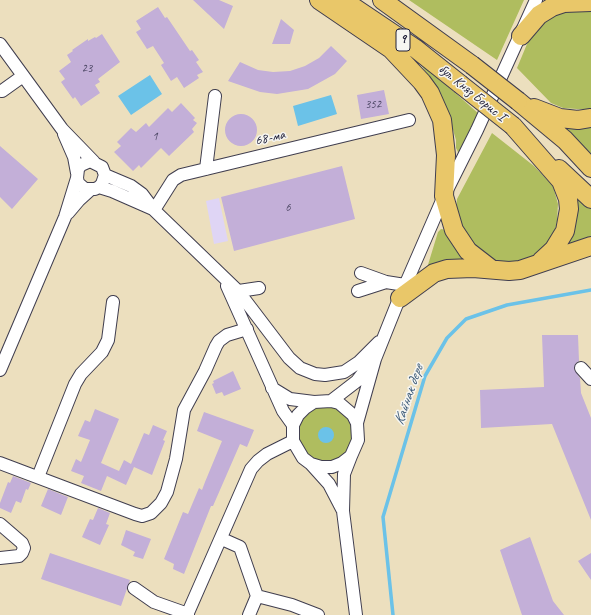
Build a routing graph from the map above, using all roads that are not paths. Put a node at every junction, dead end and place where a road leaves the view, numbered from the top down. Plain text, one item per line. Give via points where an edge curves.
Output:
1 (319, 0) edge
2 (343, 0) edge
3 (382, 0) edge
4 (536, 0) edge
5 (591, 2) edge
6 (521, 36) junction
7 (0, 44) edge
8 (23, 76) junction
9 (2, 91) dead end
10 (215, 96) dead end
11 (518, 101) junction
12 (591, 118) edge
13 (409, 120) dead end
14 (513, 126) junction
15 (62, 129) junction
16 (94, 162) junction
17 (591, 168) edge
18 (206, 169) junction
19 (105, 175) junction
20 (77, 176) junction
21 (94, 189) junction
22 (444, 196) junction
23 (591, 199) edge
24 (154, 210) junction
25 (65, 217) junction
26 (591, 246) edge
27 (538, 264) junction
28 (490, 268) junction
29 (361, 273) dead end
30 (386, 282) junction
31 (259, 288) dead end
32 (358, 291) dead end
33 (402, 291) junction
34 (234, 292) junction
35 (113, 302) dead end
36 (247, 328) junction
37 (383, 338) junction
38 (375, 359) junction
39 (1, 365) edge
40 (581, 368) dead end
41 (591, 379) edge
42 (272, 388) junction
43 (331, 401) junction
44 (314, 402) junction
45 (357, 422) junction
46 (294, 425) junction
47 (293, 441) junction
48 (351, 456) junction
49 (0, 463) edge
50 (311, 464) junction
51 (38, 477) junction
52 (343, 511) junction
53 (0, 524) edge
54 (222, 539) junction
55 (0, 558) edge
56 (134, 588) dead end
57 (257, 596) junction
58 (187, 614) edge
59 (249, 615) edge
60 (318, 615) edge
61 (356, 615) edge

1 - 22 highway via 391,49 430,93 442,120 446,155
2 - 14 highway, бул. Княз Борис I / 9, bridge via 416,49
3 - 11 highway, бул. Княз Борис I / 9, bridge
4 - 6 street
5 - 6 highway via 564,3 552,8 539,15
6 - 22 street
7 - 8 street
8 - 9 street
8 - 15 street
10 - 18 street
11 - 12 highway via 556,117
11 - 17 highway, бул. Княз Борис I / 9 via 565,140
13 - 18 street, 68-ма
14 - 23 highway, бул. Княз Борис I / 9
14 - 27 highway via 561,181 568,199 565,232 554,249
15 - 16 street
15 - 20 street via 74,156
16 - 19 street via 102,167
16 - 20 street via 85,162 78,169
18 - 24 street, 68-ма via 181,175 173,180
19 - 21 street via 102,184
19 - 24 street via 131,186 142,194
20 - 21 street via 81,186
20 - 25 street
21 - 24 street via 112,191
21 - 25 street via 78,200
22 - 28 highway via 460,241 468,252
22 - 33 street
24 - 34 street via 218,272
25 - 39 street
26 - 27 highway
27 - 28 highway via 509,271
28 - 33 highway via 447,269 434,273
29 - 30 street
30 - 32 street
30 - 33 street
31 - 34 street
33 - 37 street
34 - 36 street
34 - 37 street via 289,358 300,368 315,374 334,374 348,369 359,362
35 - 51 street via 108,340 102,352 75,384
36 - 42 street
36 - 51 street via 219,340 184,410 168,492 151,513 142,516 135,514
37 - 38 street
38 - 43 street via 357,381
38 - 45 street
40 - 41 street
42 - 44 street via 290,399
42 - 46 street via 283,412
43 - 44 street
43 - 45 street via 347,408
44 - 46 street via 298,415
45 - 48 street via 358,440
46 - 47 street
47 - 50 street via 300,454
47 - 54 street via 258,460 251,470
48 - 50 street via 332,467
48 - 52 street via 344,474
49 - 51 street
50 - 52 street via 329,484
52 - 61 street
53 - 55 street via 22,543 24,548 19,556
54 - 57 street via 240,547
54 - 58 street
56 - 58 street via 154,602
57 - 59 street
57 - 60 street

